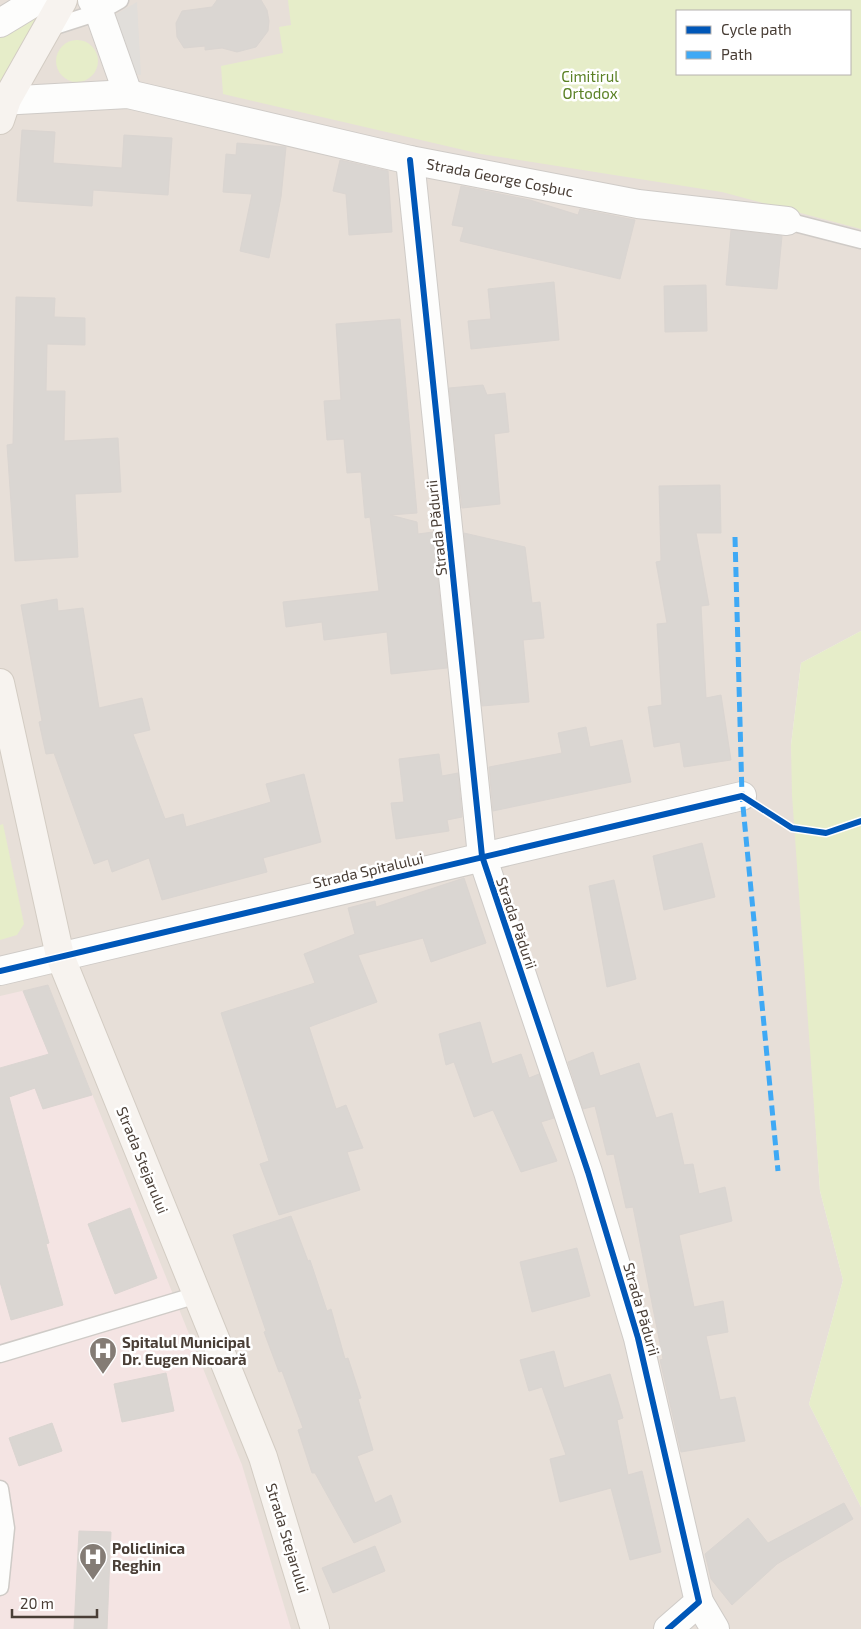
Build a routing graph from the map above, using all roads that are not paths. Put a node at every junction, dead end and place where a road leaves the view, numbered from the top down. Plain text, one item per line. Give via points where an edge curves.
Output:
1 (38, 0) edge
2 (63, 0) edge
3 (104, 4) edge
4 (0, 23) edge
5 (46, 29) junction
6 (128, 94) junction
7 (2, 107) edge
8 (410, 160) junction
9 (787, 221) joint
10 (861, 240) edge
11 (0, 683) edge
12 (742, 796) dead end
13 (482, 856) junction
14 (60, 956) junction
15 (0, 971) edge
16 (197, 1294) junction
17 (0, 1354) edge
18 (0, 1489) edge
19 (2, 1510) edge
20 (0, 1587) edge
21 (699, 1602) junction
22 (314, 1629) edge
23 (668, 1629) edge
24 (715, 1629) edge

1 - 4 street
2 - 5 street
3 - 5 lane
3 - 6 street
5 - 7 street
6 - 7 street, Strada George Coșbuc
6 - 8 street, Strada George Coșbuc
8 - 9 street, Strada George Coșbuc via 638,204
8 - 13 street, Strada Pădurii
9 - 10 lane
11 - 14 street, Strada Stejarului
12 - 13 street, Strada Spitalului
13 - 14 street, Strada Spitalului
13 - 21 street, Strada Pădurii via 588,1172 638,1338
14 - 15 street, Strada Spitalului
14 - 16 street, Strada Stejarului
16 - 17 lane
16 - 22 street, Strada Stejarului via 263,1458
18 - 19 lane
19 - 20 lane via 6,1528
21 - 23 street
21 - 24 street, Strada Pădurii

